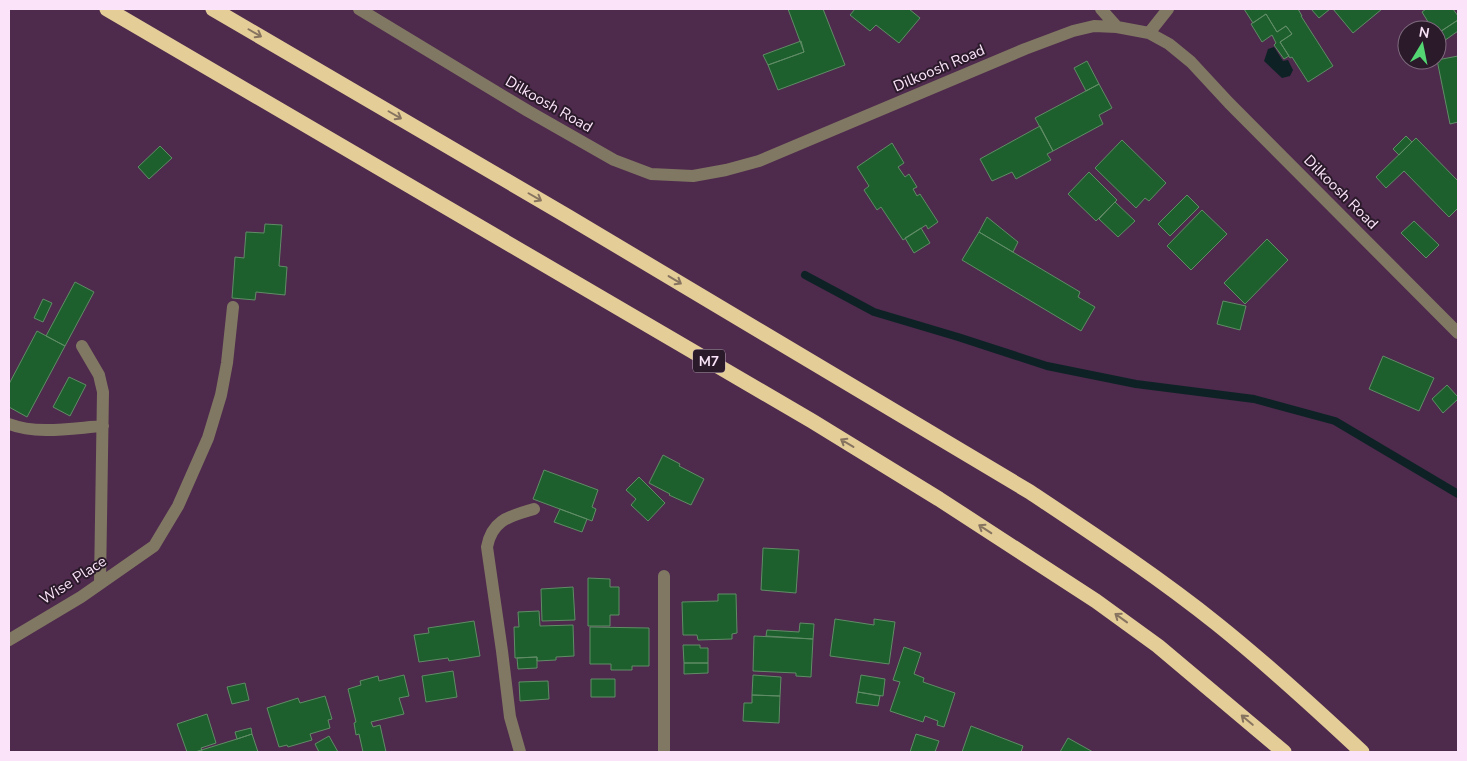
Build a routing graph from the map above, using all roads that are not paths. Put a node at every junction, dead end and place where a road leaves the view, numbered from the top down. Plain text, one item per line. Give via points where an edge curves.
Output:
1 (107, 9) edge
2 (213, 9) edge
3 (359, 9) edge
4 (1101, 9) edge
5 (1168, 9) edge
6 (1117, 27) junction
7 (1148, 33) junction
8 (233, 307) dead end
9 (1458, 333) edge
10 (82, 346) dead end
11 (9, 424) edge
12 (103, 426) junction
13 (534, 508) dead end
14 (664, 576) dead end
15 (100, 583) junction
16 (9, 640) edge
17 (520, 752) edge
18 (664, 752) edge
19 (1284, 752) edge
20 (1362, 752) edge

19 -> 1 highway, M7 via 1150,640 1096,600 939,499 803,416
2 -> 20 highway via 1030,492 1110,545 1216,623
3 - 6 street, Dilkoosh Road via 528,112 614,160 651,174 693,176 760,161 1074,31 1094,26
4 - 6 street
5 - 7 street
6 - 7 street, Dilkoosh Road
7 - 9 street, Dilkoosh Road via 1169,44 1191,62
8 - 15 street, Wise Place via 221,395 208,438 178,506 154,546
10 - 12 street via 99,375 103,392
11 - 12 street via 50,430
12 - 15 street
13 - 17 street via 507,517 496,526 487,547 510,717
14 - 18 street
15 - 16 street, Wise Place

